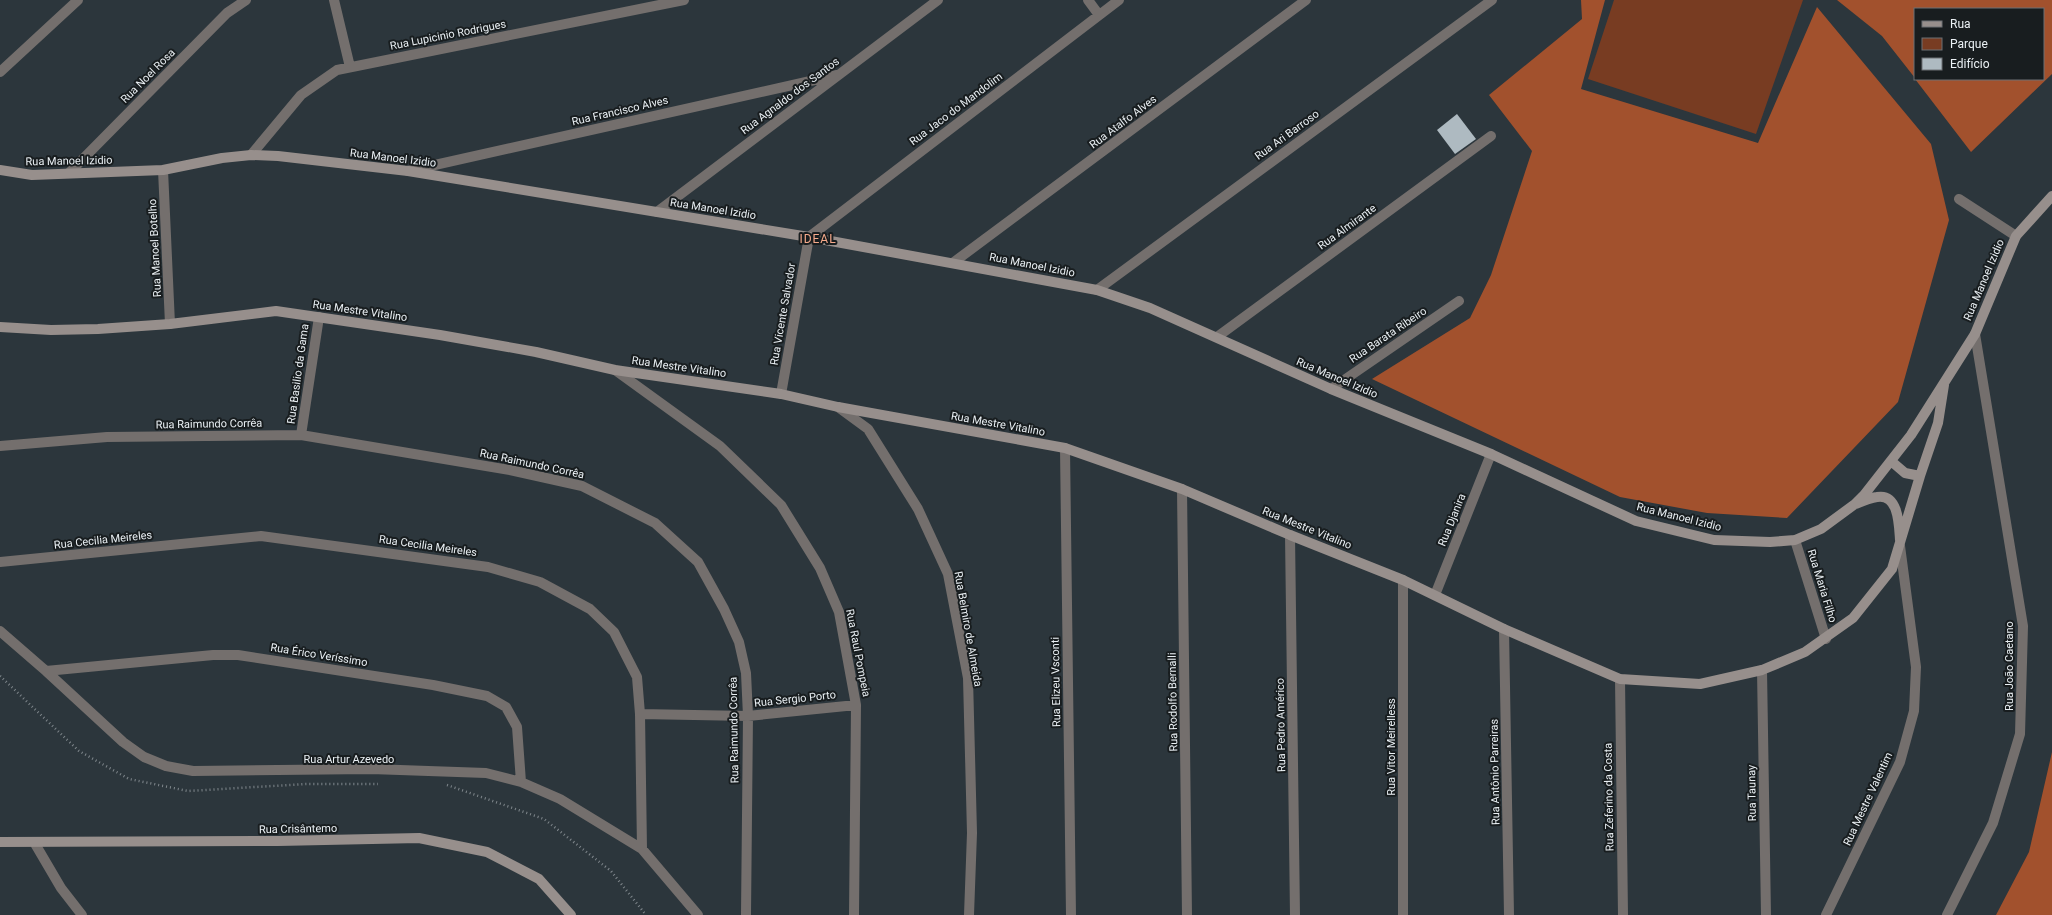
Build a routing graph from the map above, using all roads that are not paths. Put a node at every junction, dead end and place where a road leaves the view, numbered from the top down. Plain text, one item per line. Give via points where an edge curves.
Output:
1 (78, 0) edge
2 (246, 0) edge
3 (334, 0) edge
4 (684, 0) edge
5 (938, 0) edge
6 (1088, 0) edge
7 (1119, 0) edge
8 (1306, 0) edge
9 (1492, 0) edge
10 (1099, 15) junction
11 (350, 67) junction
12 (0, 72) edge
13 (837, 75) junction
14 (1491, 136) dead end
15 (251, 155) junction
16 (0, 170) edge
17 (163, 170) junction
18 (408, 171) junction
19 (69, 173) junction
20 (2052, 196) edge
21 (1960, 199) dead end
22 (656, 212) junction
23 (2016, 236) junction
24 (809, 237) junction
25 (954, 262) junction
26 (1097, 290) junction
27 (1459, 301) dead end
28 (319, 317) junction
29 (170, 324) junction
30 (0, 326) edge
31 (1975, 334) junction
32 (1217, 337) junction
33 (615, 370) junction
34 (1946, 378) junction
35 (1331, 389) junction
36 (781, 394) junction
37 (838, 407) junction
38 (302, 435) junction
39 (0, 446) edge
40 (1065, 448) junction
41 (1491, 454) junction
42 (1891, 461) junction
43 (1920, 476) junction
44 (1182, 489) junction
45 (1855, 504) junction
46 (1290, 535) junction
47 (1796, 540) junction
48 (1900, 546) junction
49 (0, 562) edge
50 (1403, 580) junction
51 (1435, 596) junction
52 (1504, 629) junction
53 (0, 631) edge
54 (1826, 639) junction
55 (1762, 670) junction
56 (46, 671) junction
57 (1620, 679) junction
58 (856, 704) junction
59 (640, 714) junction
60 (748, 716) junction
61 (521, 782) junction
62 (0, 842) edge
63 (34, 842) junction
64 (642, 849) junction
65 (82, 915) edge
66 (572, 915) edge
67 (698, 915) edge
68 (746, 915) edge
69 (854, 915) edge
70 (969, 915) edge
71 (1071, 915) edge
72 (1187, 915) edge
73 (1295, 915) edge
74 (1403, 915) edge
75 (1509, 915) edge
76 (1623, 915) edge
77 (1766, 915) edge
78 (1826, 915) edge
79 (1947, 915) edge

1 - 12 street
2 - 19 street, Rua Noel Rosa via 227,13
3 - 11 street
4 - 11 street, Rua Lupicinio Rodrigues
5 - 13 street, Rua Agnaldo dos Santos
6 - 10 street
7 - 10 street, Rua Jaco do Mandolim
8 - 25 street, Rua Atalfo Alves
9 - 26 street, Rua Ari Barroso
10 - 24 street, Rua Jaco do Mandolim
11 - 15 street, Rua Lupicinio Rodrigues via 337,70 301,95
13 - 18 street, Rua Francisco Alves
13 - 22 street, Rua Agnaldo dos Santos
14 - 32 street, Rua Almirante
15 - 17 street, Rua Manoel Izidio
15 - 18 street, Rua Manoel Izidio
16 - 19 street, Rua Manoel Izidio via 32,175
17 - 19 street, Rua Manoel Izidio
17 - 29 street, Rua Manoel Botelho
18 - 22 street, Rua Manoel Izidio
20 - 23 street, Rua Manoel Izidio
21 - 23 street
22 - 24 street, Rua Manoel Izidio
23 - 31 street, Rua Manoel Izidio
24 - 25 street, Rua Manoel Izidio
24 - 36 street, Rua Vicente Salvador
25 - 26 street, Rua Manoel Izidio
26 - 32 street, Rua Manoel Izidio via 1150,308
27 - 35 street, Rua Barata Ribeiro
28 - 29 street, Rua Mestre Vitalino via 276,311
28 - 33 street, Rua Mestre Vitalino via 536,352
28 - 38 street, Rua Basilio da Gama
29 - 30 street, Rua Mestre Vitalino via 67,330
31 - 34 street, Rua Manoel Izidio
31 - 79 street, Rua João Caetano via 2023,626 2020,734 1992,823
32 - 35 street, Rua Manoel Izidio
33 - 36 street, Rua Mestre Vitalino
33 - 58 street, Rua Raul Pompeia via 720,446 780,505 820,568 839,612
34 - 42 street, Rua Manoel Izidio via 1911,435
34 - 43 street, Rua Manoel Izidio via 1938,423
35 - 41 street, Rua Manoel Izidio
36 - 37 street, Rua Mestre Vitalino
37 - 40 street, Rua Mestre Vitalino
37 - 70 street, Rua Belmiro de Almeida via 868,429 918,509 948,574 968,678 972,832
38 - 39 street, Rua Raimundo Corrêa via 107,438
38 - 60 street, Rua Raimundo Corrêa via 510,470 582,486 655,523 698,562 724,609 739,642 746,673
40 - 44 street, Rua Mestre Vitalino
40 - 71 street, Rua Elizeu Vsconti
41 - 47 street, Rua Manoel Izidio via 1636,521 1714,540
41 - 51 street, Rua Djanira
42 - 43 street via 1905,473
42 - 45 street, Rua Manoel Izidio
43 - 48 street, Rua Manoel Izidio
44 - 46 street, Rua Mestre Vitalino
44 - 72 street, Rua Rodolfo Bernalli
45 - 47 street, Rua Manoel Izidio via 1821,529
45 - 48 street via 1879,496 1889,499 1898,511
46 - 50 street, Rua Mestre Vitalino
46 - 73 street, Rua Pedro Américo
47 - 54 street, Rua Maria Filho
48 - 54 street, Rua Mestre Vitalino via 1892,569 1853,618
48 - 78 street, Rua Mestre Valentim via 1916,667 1914,711 1900,762
49 - 59 street, Rua Cecilia Meireles via 261,536 488,567 540,582 590,609 609,627 637,677
50 - 51 street, Rua Mestre Vitalino
50 - 74 street, Rua Vitor Meirelless
51 - 52 street, Rua Mestre Vitalino
52 - 57 street, Rua Mestre Vitalino
52 - 75 street, Rua Antônio Parreiras
53 - 56 street, Rua Artur Azevedo
54 - 55 street, Rua Mestre Vitalino via 1805,652
55 - 57 street, Rua Mestre Vitalino via 1700,684
55 - 77 street, Rua Taunay
56 - 61 street, Rua Artur Azevedo via 122,742 144,757 166,766 193,771 371,770 486,773
56 - 61 street, Rua Érico Veríssimo via 213,655 238,655 433,685 487,696 506,707 517,726
57 - 76 street, Rua Zeferino da Costa
58 - 60 street, Rua Sergio Porto
58 - 69 street, Rua Raul Pompeia
59 - 60 street, Rua Sergio Porto
59 - 64 street, Rua Cecilia Meireles
60 - 68 street, Rua Raimundo Corrêa
61 - 64 street, Rua Artur Azevedo via 560,799
62 - 63 street, Rua Crisântemo
63 - 65 street via 61,888
63 - 66 street, Rua Crisântemo via 419,838 487,852 539,879
64 - 67 street, Rua Artur Azevedo

